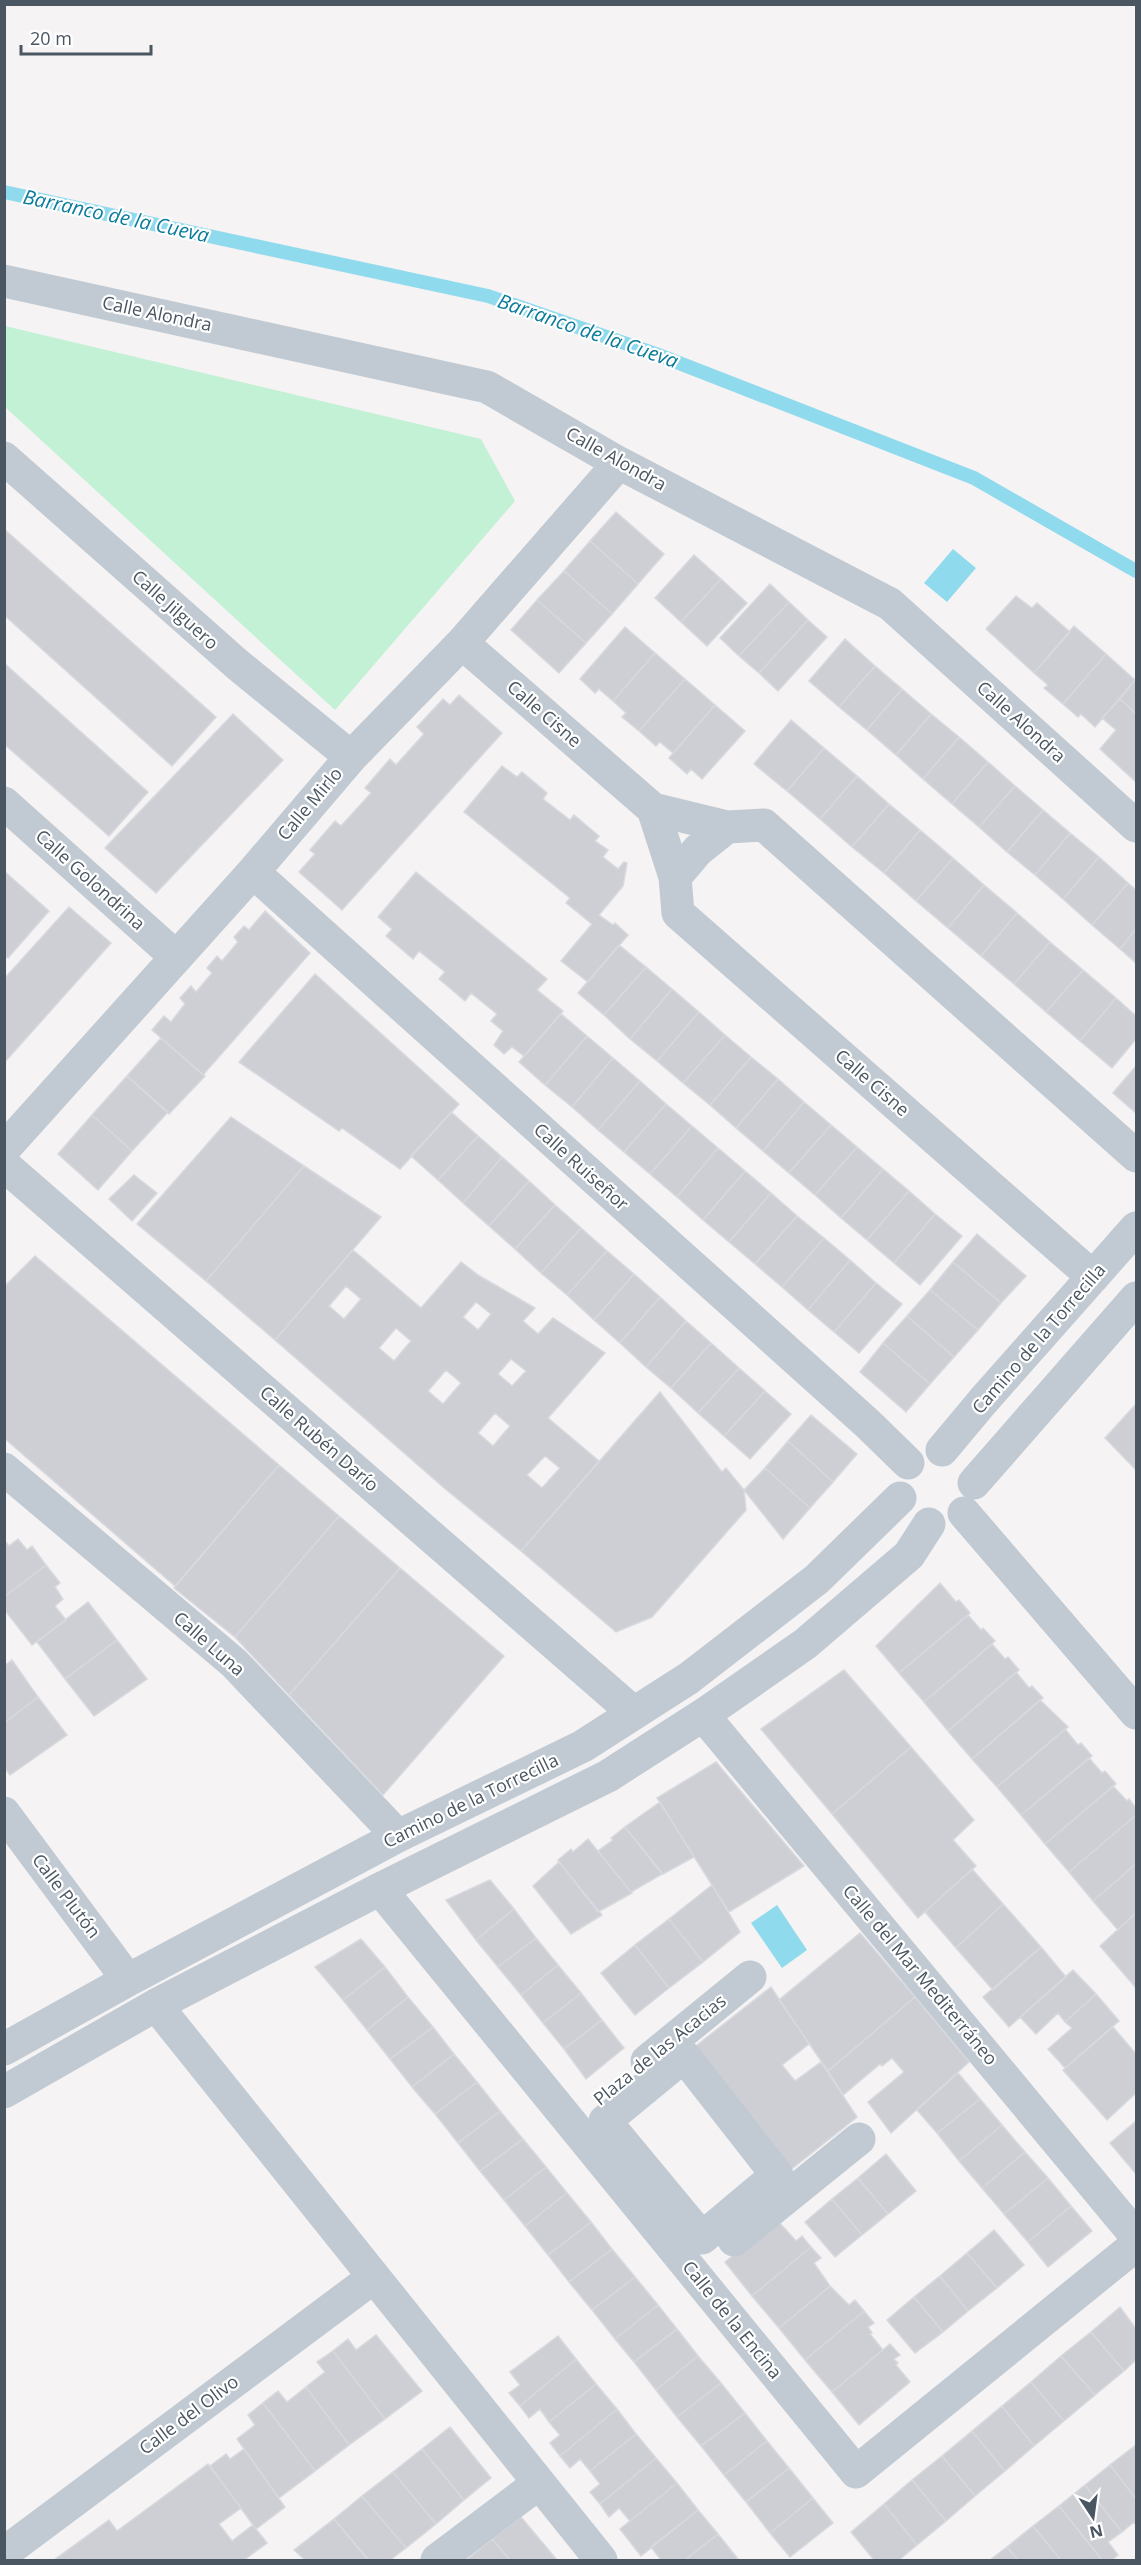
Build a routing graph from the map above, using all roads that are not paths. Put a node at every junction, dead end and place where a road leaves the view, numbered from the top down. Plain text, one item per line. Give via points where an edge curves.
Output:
1 (4, 280) edge
2 (4, 459) edge
3 (619, 463) junction
4 (462, 643) junction
5 (351, 757) junction
6 (4, 803) edge
7 (653, 809) junction
8 (1137, 826) edge
9 (727, 827) junction
10 (253, 872) junction
11 (675, 877) junction
12 (175, 956) junction
13 (4, 1149) edge
14 (1137, 1156) edge
15 (4, 1165) edge
16 (1137, 1228) edge
17 (1093, 1277) junction
18 (1137, 1298) edge
19 (942, 1450) junction
20 (908, 1463) junction
21 (4, 1470) edge
22 (900, 1498) junction
23 (969, 1498) junction
24 (929, 1524) junction
25 (634, 1713) junction
26 (1137, 1713) edge
27 (703, 1715) junction
28 (4, 1813) edge
29 (398, 1836) junction
30 (380, 1888) junction
31 (750, 1977) dead end
32 (128, 1980) junction
33 (156, 2005) junction
34 (4, 2049) edge
35 (4, 2092) edge
36 (571, 2123) junction
37 (859, 2139) dead end
38 (777, 2175) joint
39 (1137, 2236) edge
40 (1137, 2245) edge
41 (693, 2273) junction
42 (374, 2277) junction
43 (538, 2483) junction
44 (4, 2553) edge
45 (437, 2560) edge
46 (601, 2560) edge

1 - 3 street, Calle Alondra via 487,387
2 - 5 street, Calle Jilguero via 238,665
3 - 4 street, Calle Mirlo
3 - 8 street, Calle Alondra via 890,604
4 - 5 street, Calle Mirlo
4 - 7 street, Calle Cisne
5 - 10 street, Calle Mirlo
6 - 12 street, Calle Golondrina
7 - 9 street, Calle Cisne
7 - 11 street, Calle Cisne
9 - 11 street via 698,850
9 - 14 street, Calle Cisne via 764,825
10 - 12 street, Calle Mirlo
10 - 20 street, Calle Ruiseñor
11 - 17 street, Calle Cisne via 678,913
12 - 13 street, Calle Mirlo
15 - 25 street, Calle Rubén Darío
16 - 17 street, Camino de la Torrecilla
17 - 19 street, Camino de la Torrecilla
18 - 23 street
19 - 20 street via 925,1451
19 - 23 street via 957,1456 968,1468
20 - 22 street via 900,1478
21 - 29 street, Calle Luna via 234,1663
22 - 24 street via 906,1510
22 - 25 street, Camino de la Torrecilla via 817,1579 689,1678
23 - 24 street via 950,1523
23 - 26 street
24 - 27 street, Camino de la Torrecilla via 909,1555 805,1644
25 - 29 street, Camino de la Torrecilla via 584,1746
27 - 30 street, Camino de la Torrecilla via 608,1776
27 - 39 street, Calle del Mar Mediterráneo
28 - 32 street, Calle Plutón
29 - 32 street, Camino de la Torrecilla
30 - 33 street, Camino de la Torrecilla
30 - 36 street, Calle de la Encina
31 - 36 street, Plaza de las Acacias
32 - 34 street, Camino de la Torrecilla
33 - 35 street, Camino de la Torrecilla
33 - 42 street
36 - 41 street, Calle de la Encina
37 - 41 street
38 - 38 street, Plaza de las Acacias via 702,2238 605,2121 684,2056
40 - 41 street, Calle de la Encina via 855,2472
42 - 43 street
42 - 44 street, Calle del Olivo
43 - 45 street
43 - 46 street

